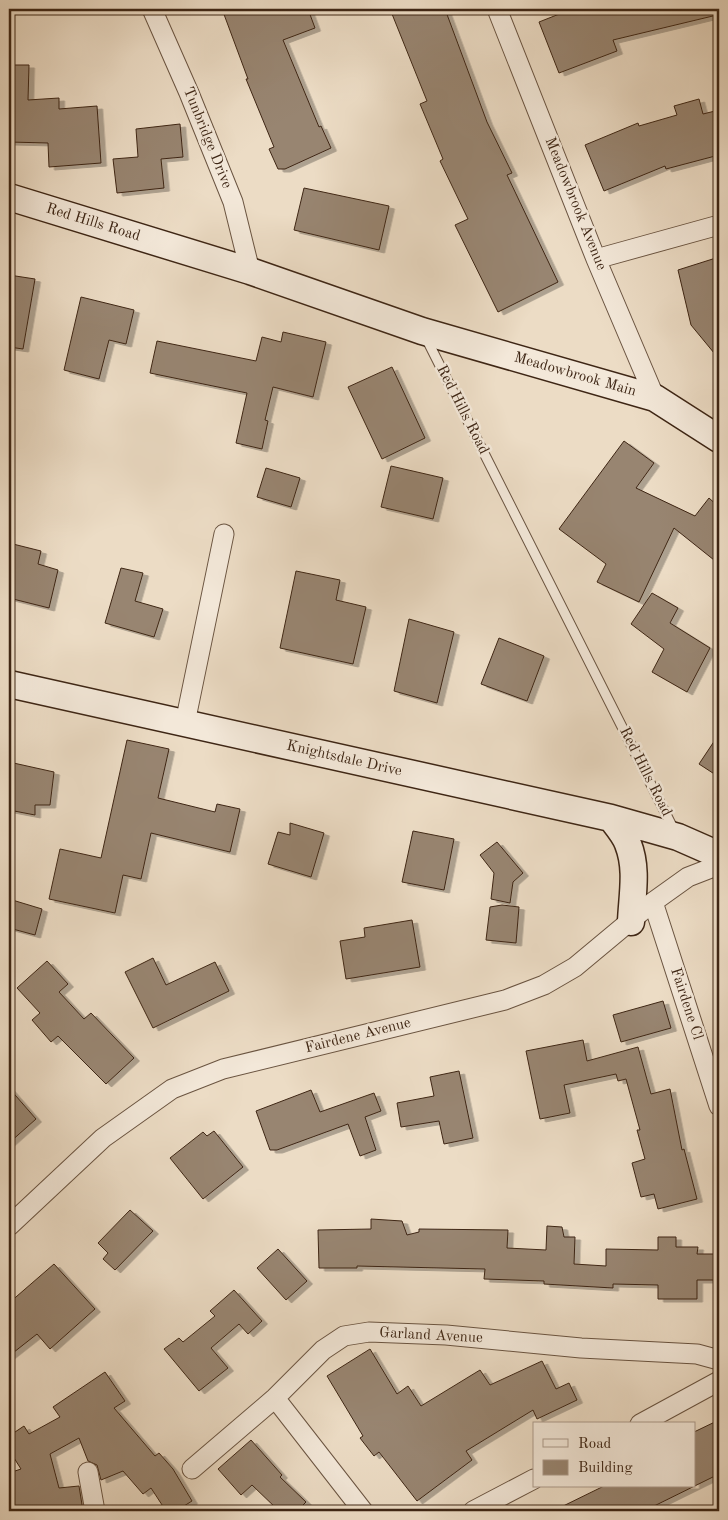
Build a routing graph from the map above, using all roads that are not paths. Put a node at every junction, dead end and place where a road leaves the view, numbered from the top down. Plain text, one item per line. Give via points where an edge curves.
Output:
1 (152, 9) edge
2 (497, 9) edge
3 (9, 197) edge
4 (719, 225) edge
5 (596, 260) junction
6 (250, 271) junction
7 (422, 331) junction
8 (656, 398) junction
9 (719, 439) edge
10 (224, 534) dead end
11 (9, 684) edge
12 (184, 723) junction
13 (611, 818) junction
14 (678, 837) junction
15 (719, 855) edge
16 (719, 865) edge
17 (653, 902) junction
18 (631, 922) junction
19 (719, 1106) edge
20 (9, 1226) edge
21 (719, 1360) edge
22 (719, 1381) edge
23 (275, 1398) junction
24 (644, 1422) edge
25 (192, 1469) dead end
26 (88, 1472) dead end
27 (533, 1480) edge
28 (95, 1511) edge
29 (363, 1511) edge
30 (473, 1511) edge

1 - 6 street, Tunbridge Drive via 233,202
2 - 5 street, Meadowbrook Avenue
3 - 6 main road, Red Hills Road
4 - 5 street
5 - 8 street, Meadowbrook Avenue
6 - 7 main road, Red Hills Road
7 - 8 main road, Meadowbrook Main
7 - 14 lane, Red Hills Road
8 - 9 main road, Meadowbrook Main
10 - 12 street
11 - 12 main road, Knightsdale Drive
12 - 13 main road, Knightsdale Drive
13 - 14 main road, Knightsdale Drive
13 - 18 main road via 628,843 632,860
14 - 15 main road
16 - 17 street, Fairdene Avenue via 688,877
17 - 18 street, Fairdene Avenue
17 - 19 street, Fairdene Cl
18 - 20 street, Fairdene Avenue via 575,967 544,986 505,1000 223,1069 172,1089 103,1138
21 - 23 street, Garland Avenue via 697,1354 369,1332 344,1336 323,1350
22 - 24 street
23 - 25 street, Garland Avenue
23 - 29 street
26 - 28 street
27 - 30 street

